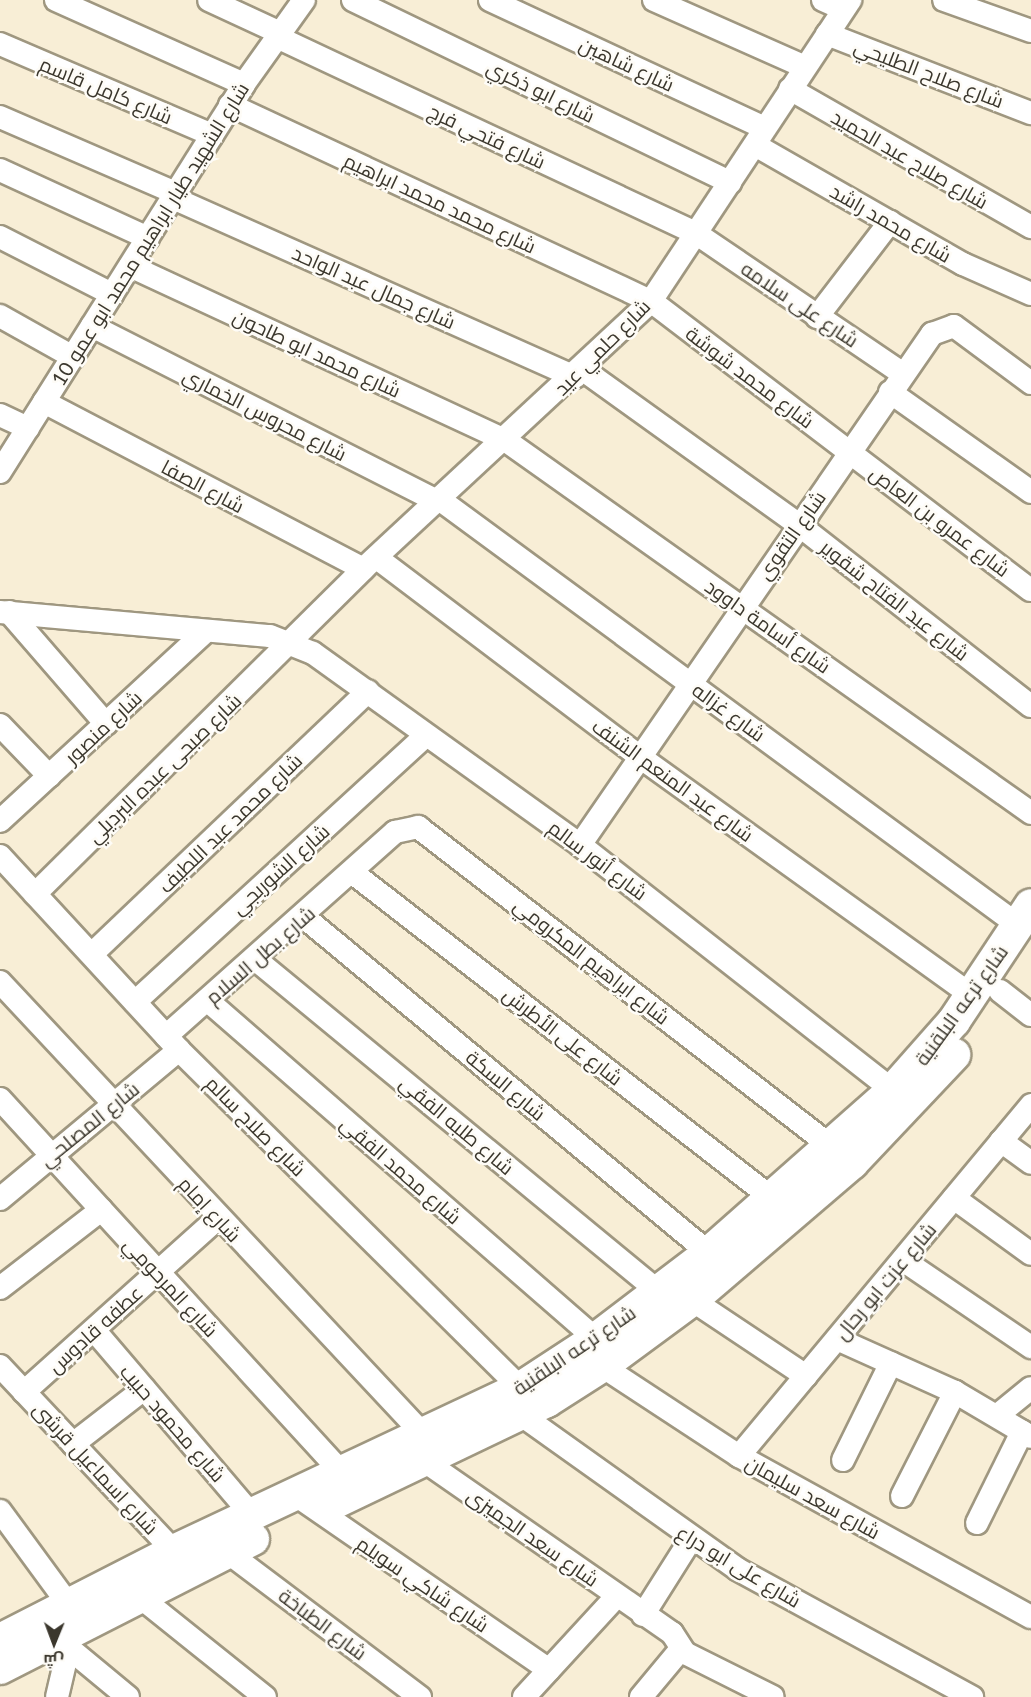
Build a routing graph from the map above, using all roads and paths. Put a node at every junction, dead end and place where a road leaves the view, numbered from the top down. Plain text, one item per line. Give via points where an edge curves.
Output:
1 (56, 0) edge
2 (209, 0) edge
3 (304, 0) edge
4 (353, 0) edge
5 (490, 0) edge
6 (654, 0) edge
7 (944, 0) edge
8 (839, 3) edge
9 (1031, 31) edge
10 (827, 34) junction
11 (279, 35) junction
12 (0, 44) edge
13 (806, 67) junction
14 (243, 84) junction
15 (790, 89) junction
16 (230, 105) junction
17 (1031, 113) edge
18 (0, 117) edge
19 (212, 135) junction
20 (760, 136) junction
21 (0, 170) edge
22 (730, 182) junction
23 (174, 195) junction
24 (890, 222) junction
25 (1031, 227) edge
26 (697, 234) junction
27 (0, 237) edge
28 (148, 238) junction
29 (130, 266) junction
30 (112, 294) junction
31 (1031, 294) edge
32 (651, 301) junction
33 (0, 316) edge
34 (817, 316) junction
35 (92, 326) junction
36 (73, 357) junction
37 (578, 373) junction
38 (896, 383) junction
39 (1031, 383) edge
40 (44, 402) junction
41 (0, 415) edge
42 (28, 428) junction
43 (505, 440) junction
44 (849, 453) junction
45 (0, 472) edge
46 (1031, 492) edge
47 (438, 500) junction
48 (799, 525) junction
49 (370, 563) junction
50 (1031, 590) edge
51 (740, 606) junction
52 (4, 612) edge
53 (205, 633) junction
54 (294, 643) junction
55 (690, 684) junction
56 (368, 691) junction
57 (1031, 706) edge
58 (106, 723) junction
59 (0, 725) edge
60 (426, 735) junction
61 (640, 757) junction
62 (49, 776) junction
63 (1031, 813) edge
64 (0, 821) edge
65 (580, 845) junction
66 (0, 856) edge
67 (353, 873) junction
68 (35, 894) junction
69 (304, 917) junction
70 (1027, 925) edge
71 (92, 954) junction
72 (255, 959) junction
73 (0, 981) edge
74 (986, 994) junction
75 (207, 1000) junction
76 (135, 1002) junction
77 (1031, 1015) edge
78 (173, 1043) junction
79 (893, 1090) junction
80 (0, 1099) edge
81 (1031, 1105) edge
82 (112, 1106) junction
83 (1001, 1141) junction
84 (832, 1147) junction
85 (50, 1156) junction
86 (1031, 1163) edge
87 (772, 1198) junction
88 (954, 1198) junction
89 (0, 1199) edge
90 (100, 1210) junction
91 (218, 1218) junction
92 (709, 1253) junction
93 (1031, 1254) edge
94 (903, 1260) junction
95 (158, 1272) junction
96 (0, 1288) edge
97 (658, 1292) junction
98 (692, 1300) junction
99 (93, 1330) junction
100 (837, 1339) junction
101 (1031, 1347) edge
102 (599, 1353) junction
103 (891, 1363) junction
104 (0, 1366) edge
105 (806, 1376) junction
106 (1031, 1388) edge
107 (144, 1389) junction
108 (24, 1392) junction
109 (955, 1392) junction
110 (520, 1401) junction
111 (999, 1414) junction
112 (1026, 1435) edge
113 (73, 1444) junction
114 (423, 1447) junction
115 (739, 1456) junction
116 (843, 1460) dead end
117 (344, 1475) junction
118 (902, 1496) dead end
119 (306, 1503) junction
120 (0, 1511) edge
121 (253, 1516) junction
122 (977, 1523) dead end
123 (691, 1539) junction
124 (226, 1551) junction
125 (183, 1560) junction
126 (617, 1596) junction
127 (140, 1597) junction
128 (69, 1605) junction
129 (643, 1615) junction
130 (1031, 1617) edge
131 (54, 1636) junction
132 (0, 1641) edge
133 (681, 1649) junction
134 (0, 1668) edge
135 (549, 1670) junction
136 (57, 1697) edge
137 (128, 1697) edge
138 (265, 1697) edge
139 (420, 1697) edge
140 (524, 1697) edge
141 (641, 1697) edge
142 (773, 1697) edge
143 (972, 1697) edge

1 - 14 street
2 - 11 street, شارع فتحي فرج
3 - 11 street, شارع الشهيد طيار ابراهيم محمد ابو عمو 10
4 - 22 street, شارع ابو ذكري
5 - 20 street, شارع شاهين
6 - 13 street
7 - 9 street
8 - 10 street, شارع حلمي عيد
10 - 13 street, شارع حلمي عيد
10 - 17 street, شارع صلاح الطليحي
11 - 14 street, شارع الشهيد طيار ابراهيم محمد ابو عمو 10
11 - 26 street, شارع فتحي فرج
12 - 19 street, شارع كامل قاسم
13 - 15 street, شارع حلمي عيد
14 - 16 street, شارع الشهيد طيار ابراهيم محمد ابو عمو 10
15 - 20 street, شارع حلمي عيد
15 - 25 street, شارع صلاح عبد الحميد
16 - 19 street, شارع الشهيد طيار ابراهيم محمد ابو عمو 10
16 - 32 street, شارع محمد محمد ابراهيم
18 - 23 street, شارع جمال عبد الواحد
19 - 23 street, شارع الشهيد طيار ابراهيم محمد ابو عمو 10
20 - 22 street, شارع حلمي عيد
20 - 24 street, شارع محمد راشد
21 - 28 street
22 - 26 street, شارع حلمي عيد
23 - 28 street, شارع الشهيد طيار ابراهيم محمد ابو عمو 10
23 - 37 street, شارع جمال عبد الواحد
24 - 31 street, شارع محمد راشد
24 - 34 street
26 - 32 street, شارع حلمي عيد
26 - 34 street, شارع على سلامه
27 - 30 street
28 - 29 street, شارع الشهيد طيار ابراهيم محمد ابو عمو 10
29 - 30 street, شارع الشهيد طيار ابراهيم محمد ابو عمو 10
29 - 43 street, شارع محمد ابو طاحون
30 - 35 street, شارع الشهيد طيار ابراهيم محمد ابو عمو 10
32 - 37 street, شارع حلمي عيد
32 - 44 street, شارع محمد شوشة
33 - 36 street
34 - 38 street, شارع على سلامه
35 - 36 street, شارع الشهيد طيار ابراهيم محمد ابو عمو 10
35 - 47 street, شارع محروس الخماري
36 - 40 street, شارع الشهيد طيار ابراهيم محمد ابو عمو 10
37 - 43 street, شارع حلمي عيد
37 - 48 street, شارع عبد الفتاح شقوير
38 - 39 street, شارع التقوي via 932,334 946,326
38 - 44 street, شارع التقوي
38 - 46 street, شارع على سلامه
40 - 42 street, شارع الشهيد طيار ابراهيم محمد ابو عمو 10
40 - 49 street, شارع الصفا
41 - 42 street
42 - 45 street, شارع الشهيد طيار ابراهيم محمد ابو عمو 10
43 - 47 street, شارع حلمي عيد
43 - 51 street, شارع أسامة داوود
44 - 48 street, شارع التقوي
44 - 50 street, شارع عمرو بن العاص
47 - 49 street, شارع حلمي عيد
47 - 55 street, شارع غزاله
48 - 51 street, شارع التقوي
48 - 57 street, شارع عبد الفتاح شقوير
49 - 54 street, شارع حلمي عيد
49 - 61 street, شارع عبد المنعم الشنف
51 - 55 street, شارع التقوي
51 - 63 street, شارع أسامة داوود
52 - 53 street
52 - 58 street
53 - 54 street
53 - 58 street, شارع منصور
54 - 56 street, شارع أنور سالم
54 - 68 street, شارع صبحى عبده البرديلي
55 - 61 street, شارع التقوي
55 - 70 street, شارع غزاله
56 - 60 street, شارع أنور سالم
56 - 71 street, شارع محمد عبد اللطيف
58 - 62 street, شارع منصور
59 - 62 street
60 - 65 street, شارع أنور سالم
60 - 76 street, شارع الشوربجي
61 - 65 street, شارع التقوي
61 - 74 street, شارع عبد المنعم الشنف
62 - 64 street, شارع منصور
65 - 79 street, شارع أنور سالم
66 - 68 street, شارع صلاح سالم
67 - 69 street, شارع بطل السلام
67 - 84 street, شارع ابراهيم المكرومي via 402,827 425,830
67 - 87 street, شارع على الأطرش
68 - 71 street, شارع صلاح سالم
69 - 72 street, شارع بطل السلام
69 - 92 street, شارع السكة
70 - 74 street, شارع ترعه البلقنية
71 - 76 street, شارع صلاح سالم
72 - 75 street, شارع بطل السلام
72 - 97 street, شارع طلبه الفقي
73 - 82 street, شارع إمام
74 - 77 street, شارع عبد المنعم الشنف
74 - 79 street, شارع ترعه البلقنية
74 - 98 street, شارع ترعه البلقنية via 913,1104
75 - 78 street, شارع بطل السلام
75 - 102 street, شارع محمد الفقي
76 - 78 street, شارع صلاح سالم
78 - 82 street, شارع المصلحي
78 - 110 street, شارع صلاح سالم
79 - 84 street, شارع ترعه البلقنية
80 - 85 street, شارع المرحومي
81 - 83 street, شارع عزت ابو رحال
82 - 85 street, شارع المصلحي
82 - 91 street, شارع إمام
83 - 86 street
83 - 88 street, شارع عزت ابو رحال
84 - 87 street, شارع ترعه البلقنية
85 - 89 street, شارع المصلحي
85 - 90 street, شارع المرحومي
87 - 92 street, شارع ترعه البلقنية
88 - 93 street
88 - 94 street, شارع عزت ابو رحال
90 - 95 street, شارع المرحومي
90 - 96 street
91 - 95 street, عطفه قادوس
91 - 114 street, شارع إمام
92 - 97 street, شارع ترعه البلقنية
94 - 100 street, شارع عزت ابو رحال
94 - 101 street
95 - 99 street, عطفه قادوس
95 - 117 street, شارع المرحومي
97 - 102 street, شارع ترعه البلقنية
98 - 102 street, شارع ترعه البلقنية
98 - 105 street
99 - 107 street, شارع محمود حبيب
99 - 108 street, عطفه قادوس
100 - 103 street
100 - 105 street, شارع عزت ابو رحال
102 - 110 street, شارع ترعه البلقنية
102 - 115 street, شارع سعد سليمان
103 - 109 street
103 - 116 street
104 - 108 street, شارع اسماعيل قرشى
105 - 115 street, شارع عزت ابو رحال
106 - 111 street
107 - 113 street
107 - 121 street, شارع محمود حبيب
108 - 113 street, شارع اسماعيل قرشى
109 - 111 street
109 - 118 street
110 - 114 street, شارع ترعه البلقنية
110 - 123 street, شارع على ابو دراع
111 - 112 street
112 - 122 street
113 - 125 street, شارع اسماعيل قرشى
114 - 117 street, شارع ترعه البلقنية
114 - 119 street, شارع ترعه البلقنية
114 - 126 street, شارع سعد الجميزى
115 - 130 street, شارع سعد سليمان
117 - 119 street, شارع ترعه البلقنية
119 - 121 street, شارع ترعه البلقنية
119 - 124 street, شارع ترعه البلقنية
119 - 135 street, شارع شاكي سويلم
120 - 128 street
121 - 125 street, شارع ترعه البلقنية
123 - 129 street
123 - 143 street, شارع على ابو دراع
124 - 125 street, شارع ترعه البلقنية
124 - 139 street, شارع الطباخة
125 - 127 street, شارع ترعه البلقنية
125 - 128 street, شارع ترعه البلقنية
126 - 129 street, شارع سعد الجميزى
126 - 135 street
127 - 131 street, شارع ترعه البلقنية
127 - 138 street
128 - 131 street, شارع ترعه البلقنية
129 - 133 street, شارع سعد الجميزى via 672,1633
131 - 132 street, شارع ترعه البلقنية
131 - 134 street, شارع ترعه البلقنية
131 - 136 street
131 - 137 street
133 - 141 street
133 - 142 street
135 - 140 street

